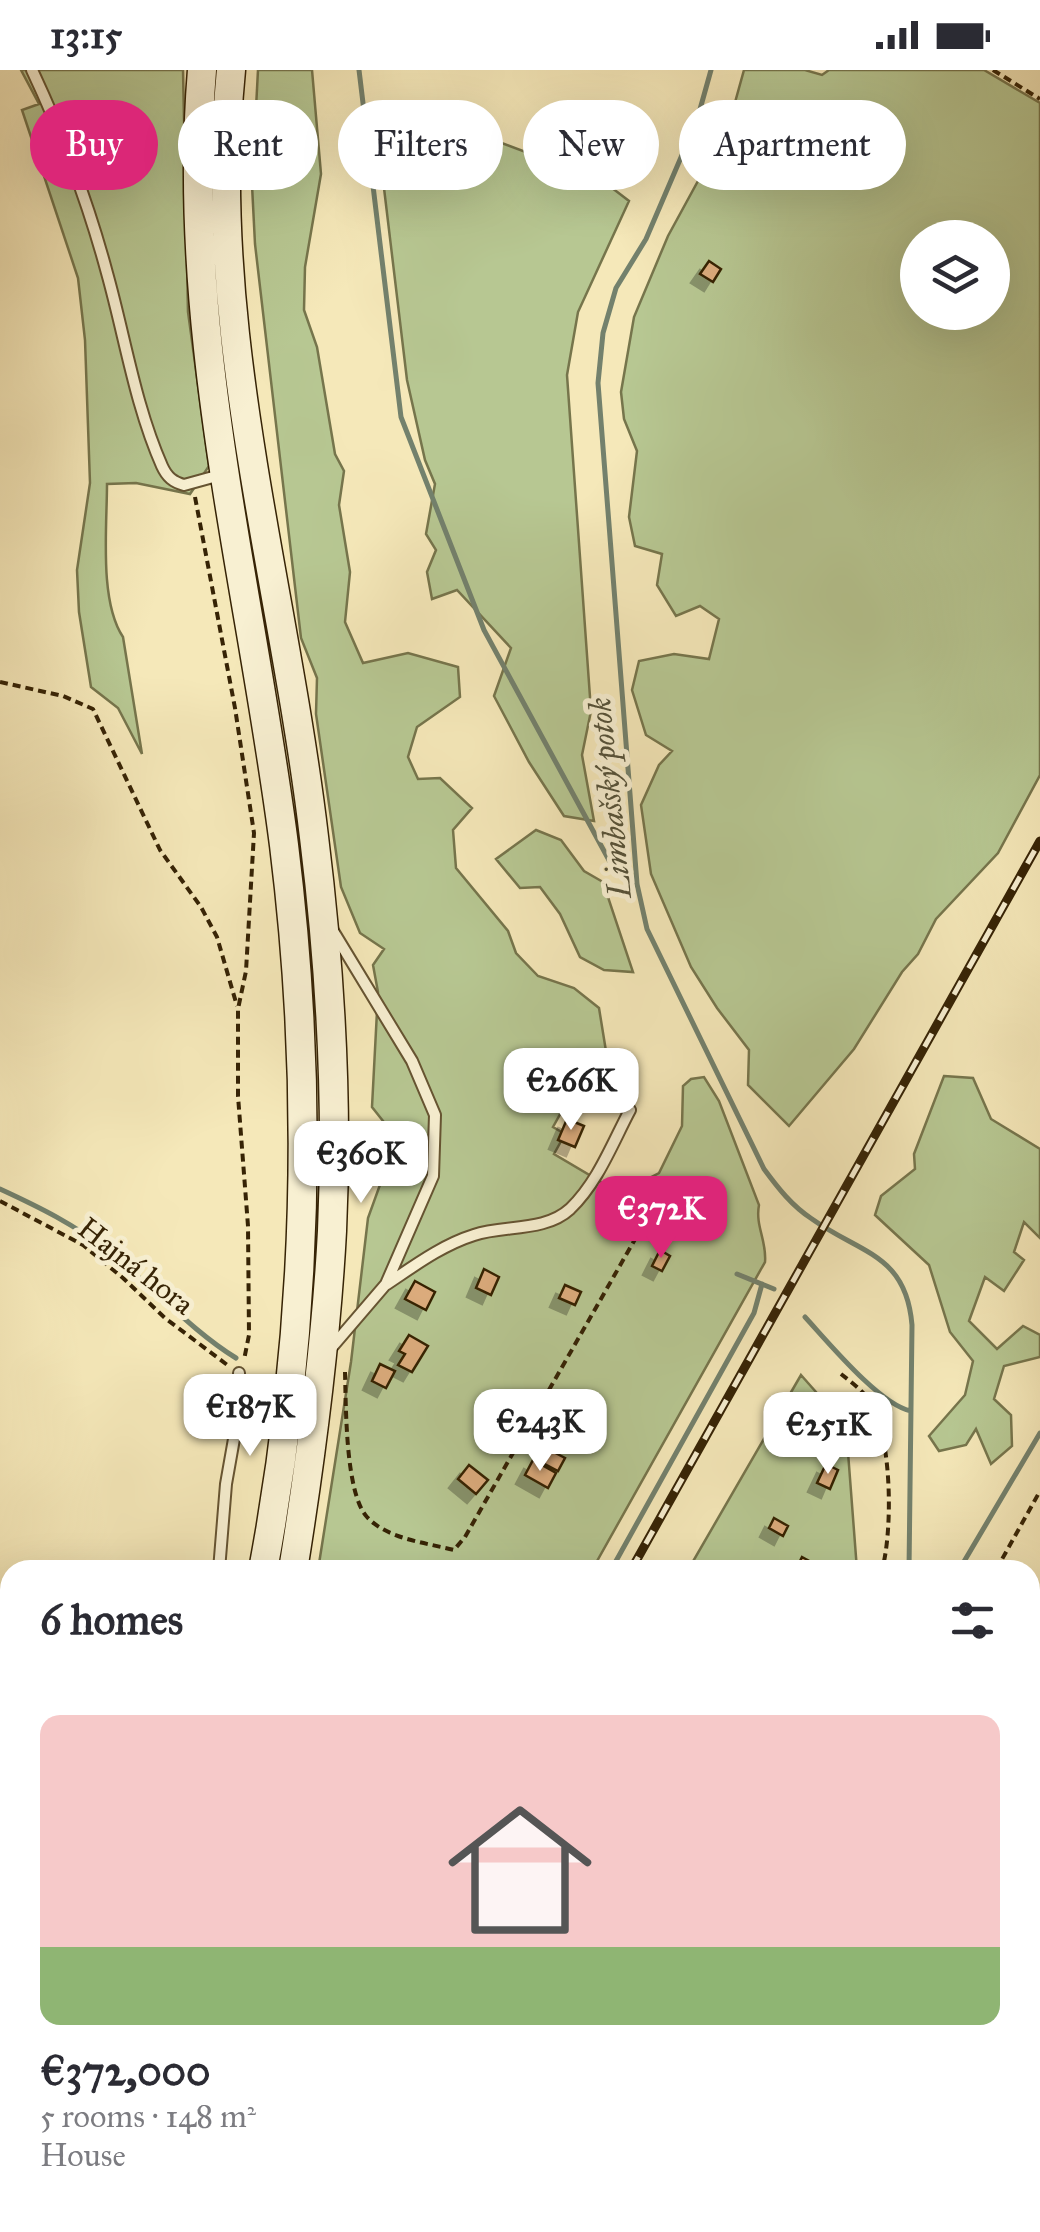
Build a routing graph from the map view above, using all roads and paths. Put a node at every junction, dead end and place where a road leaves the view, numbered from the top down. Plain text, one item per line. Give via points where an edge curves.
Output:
1 (32, 70) edge
2 (202, 70) edge
3 (232, 70) edge
4 (993, 70) edge
5 (1040, 99) edge
6 (225, 474) junction
7 (192, 486) junction
8 (0, 682) edge
9 (322, 913) junction
10 (238, 1010) junction
11 (630, 1110) dead end
12 (0, 1201) edge
13 (642, 1227) dead end
14 (386, 1284) junction
15 (344, 1332) junction
16 (322, 1359) junction
17 (239, 1373) junction
18 (841, 1374) dead end
19 (1040, 1490) edge
20 (221, 1560) edge
21 (263, 1560) edge
22 (293, 1560) edge
23 (883, 1560) edge
24 (1002, 1560) edge

1 - 7 lane via 76,170 161,464 175,483
2 - 6 main road via 200,290
3 - 9 main road via 228,232 240,374
4 - 5 path
6 - 7 lane
6 - 21 main road via 284,841 304,1098 292,1356
7 - 10 path via 254,832
8 - 10 path via 93,710 160,850 218,937
9 - 14 lane via 412,1061 436,1115 433,1176
9 - 16 main road via 332,1230
10 - 17 path via 249,1335
11 - 14 lane via 592,1183 567,1212 535,1225 476,1234
12 - 17 path, Hajná hora via 83,1245
13 - 15 path via 454,1550 404,1538 366,1516 350,1462
14 - 15 lane
15 - 16 lane
16 - 22 main road
17 - 20 lane
18 - 23 path via 869,1400 884,1440
19 - 24 path

